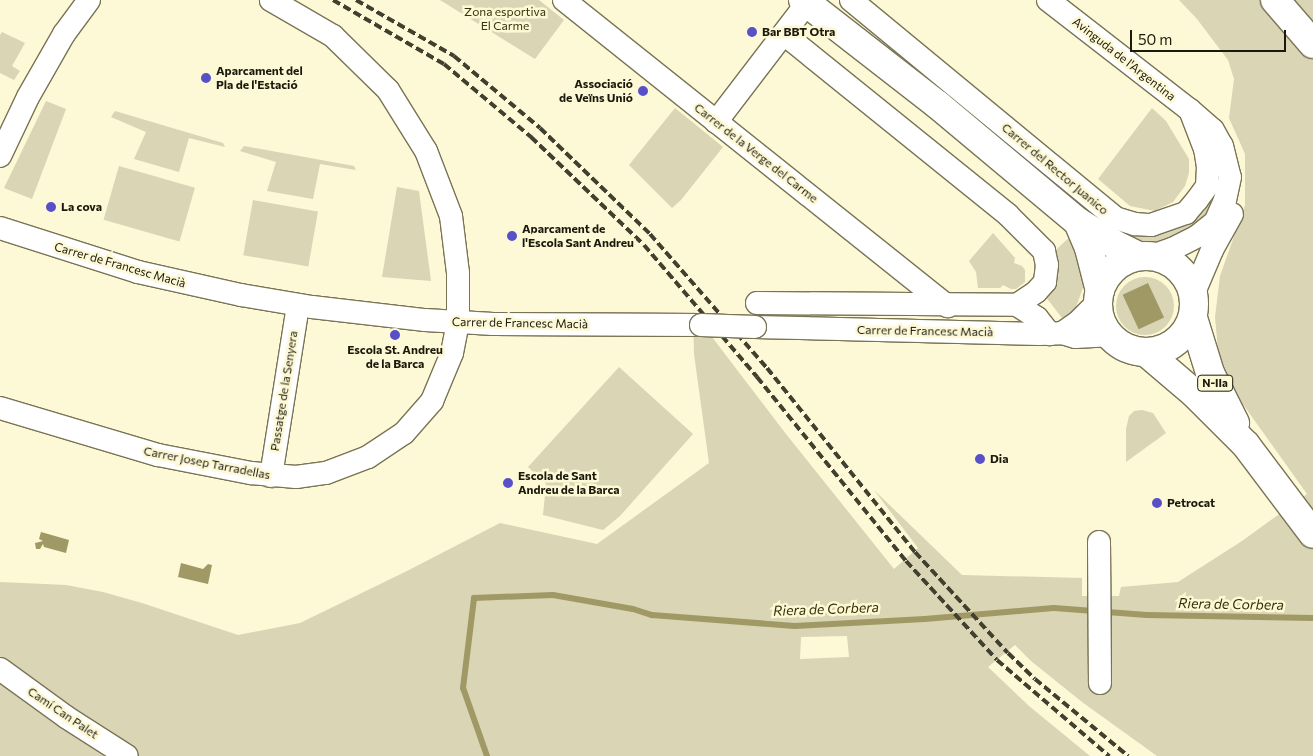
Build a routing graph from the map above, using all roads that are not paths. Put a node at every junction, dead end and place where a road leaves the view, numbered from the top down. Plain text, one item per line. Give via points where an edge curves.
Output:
1 (89, 0) edge
2 (271, 0) edge
3 (564, 0) edge
4 (851, 0) edge
5 (1048, 0) edge
6 (1275, 0) edge
7 (805, 1) edge
8 (784, 34) junction
9 (1313, 44) edge
10 (1195, 118) junction
11 (716, 122) junction
12 (0, 156) edge
13 (1078, 222) junction
14 (0, 228) edge
15 (1144, 256) junction
16 (1099, 297) junction
17 (757, 303) dead end
18 (298, 305) junction
19 (1017, 305) junction
20 (948, 306) junction
21 (1193, 307) junction
22 (458, 322) junction
23 (1056, 333) junction
24 (1109, 335) junction
25 (1147, 353) junction
26 (0, 408) edge
27 (1246, 444) junction
28 (271, 476) junction
29 (1313, 534) edge
30 (1099, 542) dead end
31 (0, 668) edge
32 (1100, 683) dead end
33 (127, 756) edge

1 - 12 street via 64,34 28,97
2 - 22 street, Carrer Josep Tarradellas via 333,36 388,90 426,151 451,216 458,262
3 - 11 street, Carrer de la Verge del Carme
4 - 10 street, Carrer del Rector Juanico via 1114,218 1151,225 1186,213 1198,200 1207,186 1208,167
5 - 10 street, Avinguda de l'Argentina
6 - 9 main road
7 - 8 street
7 - 13 main road, Carrer del Rector Juanico via 938,104
8 - 11 street
8 - 19 street via 1008,215 1044,251 1047,265 1045,282
10 - 15 street, Avinguda de l'Argentina via 1213,130 1227,162 1230,177 1225,200 1215,222 1198,236 1172,249
10 - 21 street, Avinguda de l'Argentina via 1208,114 1224,128 1233,142 1241,177 1231,218 1212,250
11 - 20 street, Carrer de la Verge del Carme
13 - 15 main road, Carrer del Rector Juanico
13 - 16 main road, Carrer del Rector Juanico via 1089,248
14 - 18 street, Carrer de Francesc Macià via 131,270
15 - 16 main road via 1129,259 1107,274
15 - 21 main road, N-IIa via 1161,259 1180,271
16 - 23 street via 1077,323
16 - 24 main road via 1100,320
17 - 20 street, Carrer de Francesc Macià
18 - 22 street, Carrer de Francesc Macià
18 - 28 street, Passatge de la Senyera
19 - 20 street, Carrer de Francesc Macià
19 - 23 street
21 - 25 main road via 1182,335 1171,345
21 - 27 main road, N-IIa via 1210,373
22 - 23 street, Carrer de Francesc Macià, bridge
22 - 28 street, Carrer Josep Tarradellas via 452,353 432,401 404,433 368,457 326,473
23 - 24 street, Carrer de Francesc Macià via 1075,337
24 - 25 main road, N-IIa via 1133,350
25 - 27 main road, N-IIa
26 - 28 street, Carrer Josep Tarradellas via 158,455
27 - 29 main road, N-IIa
30 - 32 street
31 - 33 street, Camí Can Palet via 66,717

